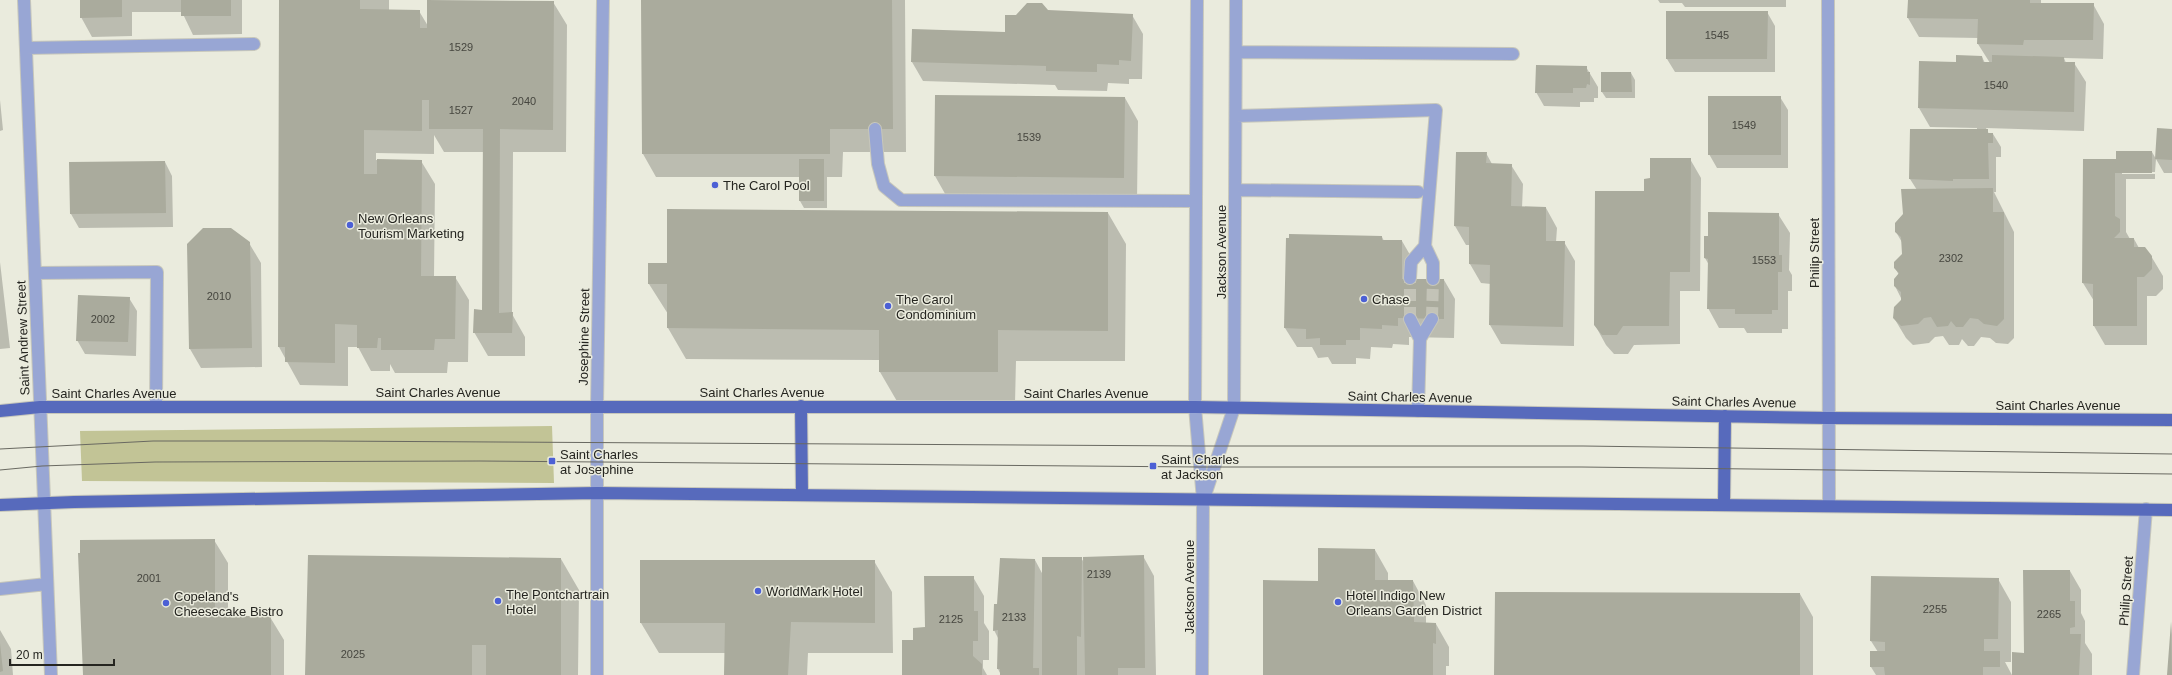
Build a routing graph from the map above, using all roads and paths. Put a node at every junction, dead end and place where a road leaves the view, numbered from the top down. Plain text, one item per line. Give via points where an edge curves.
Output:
1 (24, 0) edge
2 (603, 0) edge
3 (1197, 0) edge
4 (1236, 0) edge
5 (1828, 0) edge
6 (254, 44) dead end
7 (26, 48) junction
8 (1236, 52) junction
9 (1513, 54) dead end
10 (1236, 116) junction
11 (875, 129) dead end
12 (1236, 190) junction
13 (1418, 192) dead end
14 (1196, 201) junction
15 (1425, 246) junction
16 (35, 273) junction
17 (1410, 278) tunnel mouth
18 (1433, 279) tunnel mouth
19 (1410, 319) tunnel mouth
20 (1432, 319) tunnel mouth
21 (1420, 339) junction
22 (156, 406) junction
23 (597, 406) junction
24 (801, 406) junction
25 (40, 407) junction
26 (1195, 407) junction
27 (1234, 408) junction
28 (0, 411) edge
29 (1418, 411) junction
30 (1725, 416) junction
31 (1828, 418) junction
32 (2172, 420) edge
33 (597, 493) junction
34 (802, 495) junction
35 (1203, 500) junction
36 (44, 503) junction
37 (1724, 504) junction
38 (0, 505) edge
39 (1829, 506) junction
40 (2146, 508) junction
41 (2172, 510) edge
42 (47, 584) junction
43 (0, 589) edge
44 (51, 675) edge
45 (596, 675) edge
46 (1202, 675) edge
47 (2133, 675) edge

1 - 7 street, Saint Andrew Street
2 - 23 street, Josephine Street
3 - 14 street, Jackson Avenue
4 - 8 street, Jackson Avenue
5 - 31 street, Philip Street
6 - 7 street
7 - 16 street, Saint Andrew Street
8 - 9 street
8 - 10 street, Jackson Avenue
10 - 12 street, Jackson Avenue
10 - 15 street via 1436,110
11 - 14 street via 878,164 884,186 901,200
12 - 13 street
12 - 27 street, Jackson Avenue
14 - 26 street, Jackson Avenue
15 - 17 street via 1411,262
15 - 18 street via 1433,263
16 - 22 street via 158,272
16 - 25 street, Saint Andrew Street
19 - 21 street
20 - 21 street
21 - 29 street
22 - 23 main road, Saint Charles Avenue
22 - 25 main road, Saint Charles Avenue
23 - 24 main road, Saint Charles Avenue
23 - 33 street, Josephine Street
24 - 26 main road, Saint Charles Avenue
24 - 34 main road
25 - 28 main road, Saint Charles Avenue
25 - 36 street, Saint Andrew Street
26 - 27 main road, Saint Charles Avenue
26 - 35 street, Jackson Avenue
27 - 29 main road, Saint Charles Avenue
27 - 35 street, Jackson Avenue
29 - 30 main road, Saint Charles Avenue
30 - 31 main road, Saint Charles Avenue
30 - 37 main road
31 - 32 main road, Saint Charles Avenue
31 - 39 street, Philip Street
33 - 34 main road
33 - 36 main road
33 - 45 street, Josephine Street
34 - 35 main road
35 - 37 main road
35 - 46 street, Jackson Avenue
36 - 38 main road
36 - 42 street, Saint Andrew Street
37 - 39 main road
39 - 40 main road
40 - 41 main road
40 - 47 street, Philip Street
42 - 43 street
42 - 44 street, Saint Andrew Street

